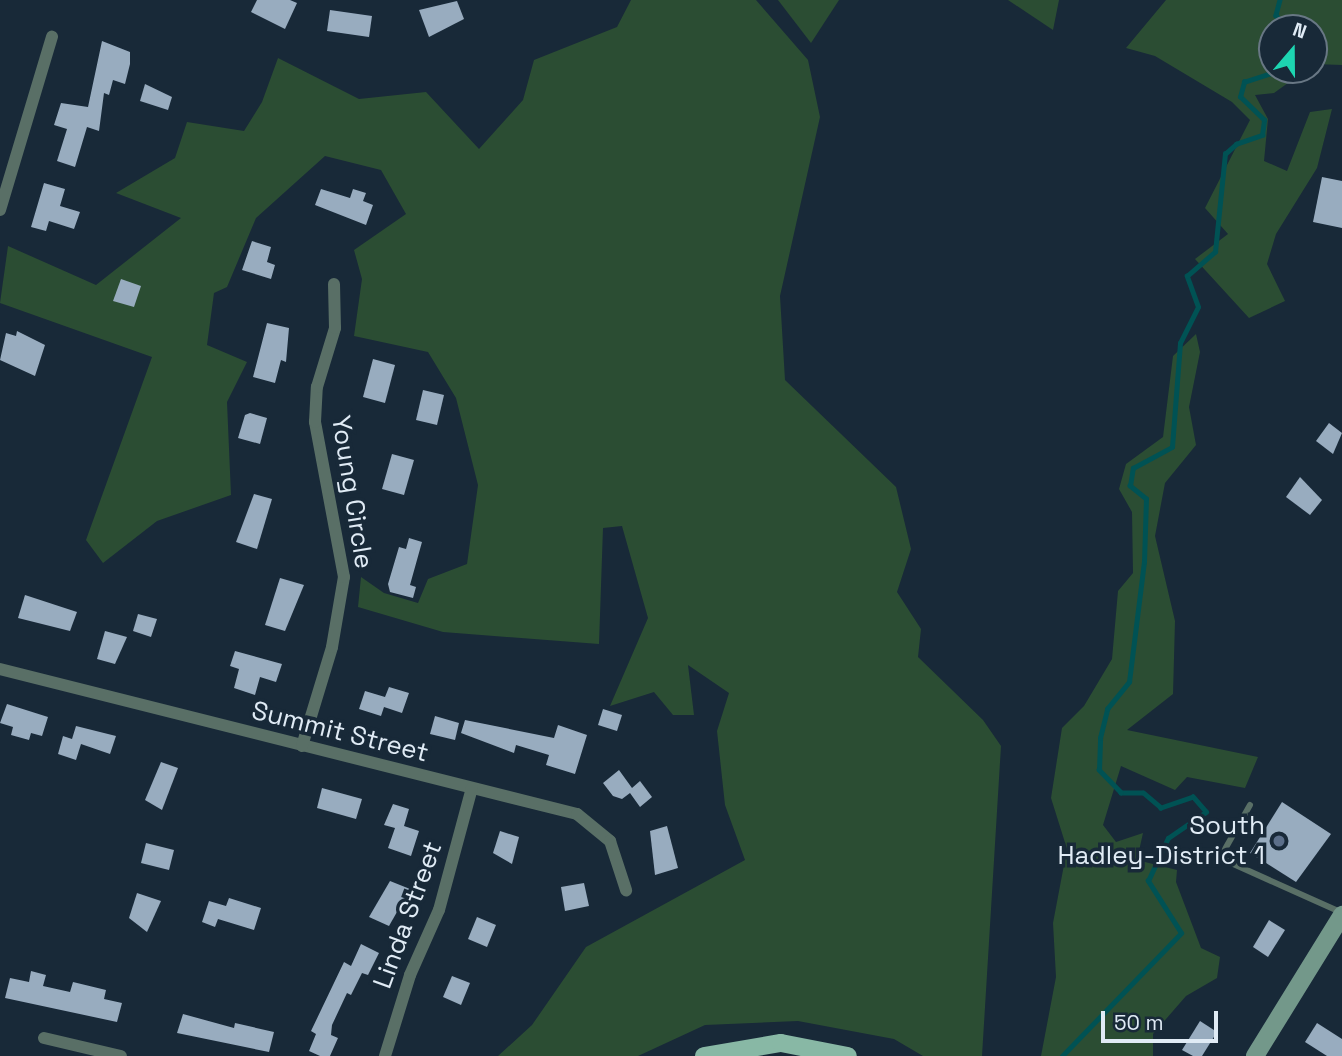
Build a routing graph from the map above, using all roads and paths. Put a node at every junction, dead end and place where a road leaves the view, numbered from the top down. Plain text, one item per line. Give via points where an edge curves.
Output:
1 (52, 37) dead end
2 (0, 210) edge
3 (334, 284) dead end
4 (0, 670) edge
5 (302, 746) junction
6 (472, 788) junction
7 (1250, 805) dead end
8 (626, 890) dead end
9 (1342, 914) edge
10 (44, 1038) dead end
11 (121, 1056) edge
12 (385, 1056) edge
13 (704, 1056) edge
14 (848, 1056) edge
15 (1255, 1056) edge

1 - 2 street
3 - 5 street, Young Circle via 335,328 317,387 315,422 344,577 332,647
4 - 5 street, Summit Street
5 - 6 street, Summit Street
6 - 8 street, Summit Street via 577,814 595,826 618,859
6 - 12 street, Linda Street via 439,910 410,975
7 - 9 lane via 1220,858
9 - 15 main road
10 - 11 street
13 - 14 main road via 780,1042

